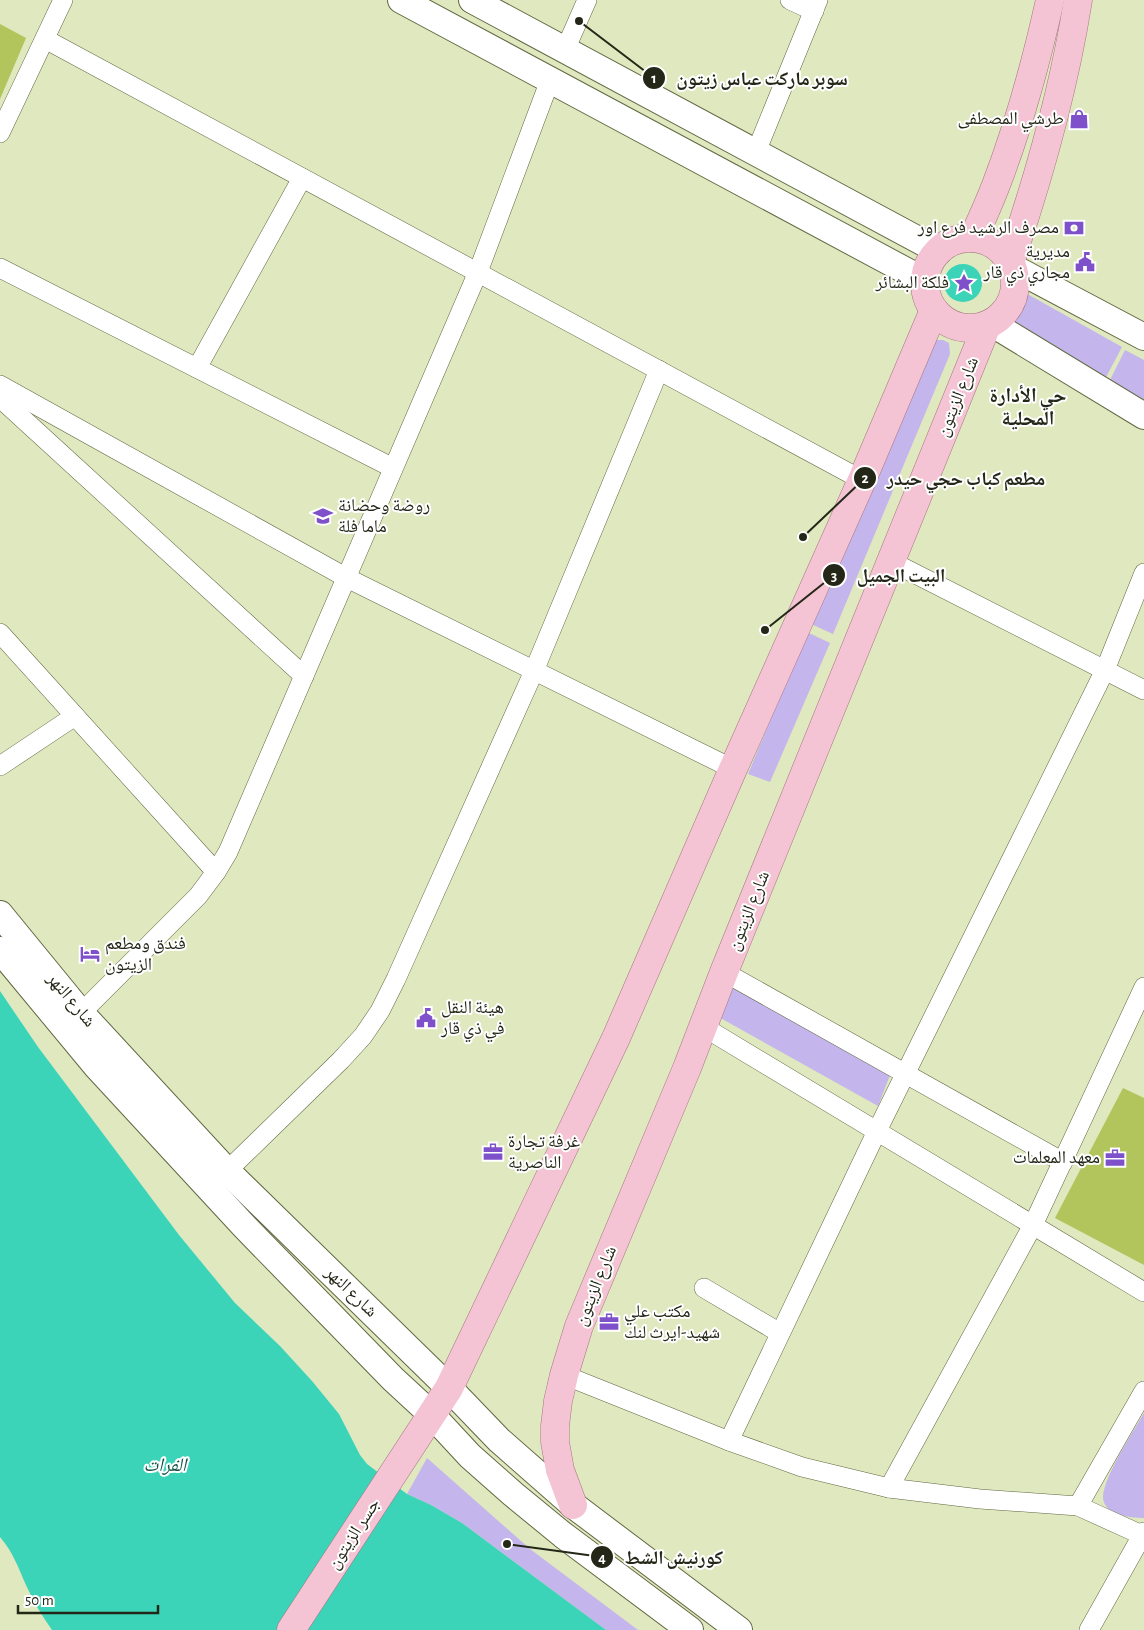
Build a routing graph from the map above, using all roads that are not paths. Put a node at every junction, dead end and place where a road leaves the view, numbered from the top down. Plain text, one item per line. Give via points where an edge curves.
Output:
1 (63, 0) edge
2 (401, 0) edge
3 (472, 0) edge
4 (587, 0) edge
5 (790, 0) edge
6 (1050, 0) edge
7 (1078, 0) edge
8 (816, 5) edge
9 (438, 8) edge
10 (45, 39) junction
11 (565, 50) junction
12 (550, 80) junction
13 (0, 133) edge
14 (756, 152) junction
15 (302, 178) junction
16 (973, 238) junction
17 (939, 251) junction
18 (1011, 265) junction
19 (0, 268) edge
20 (478, 272) junction
21 (925, 281) junction
22 (934, 310) junction
23 (989, 324) junction
24 (1144, 337) edge
25 (197, 368) junction
26 (659, 370) junction
27 (0, 385) edge
28 (0, 398) edge
29 (1144, 416) edge
30 (393, 468) junction
31 (862, 480) junction
32 (892, 562) junction
33 (1144, 573) edge
34 (347, 578) junction
35 (0, 633) edge
36 (1105, 670) junction
37 (534, 671) junction
38 (304, 676) junction
39 (1144, 690) edge
40 (76, 716) junction
41 (0, 766) edge
42 (733, 769) junction
43 (216, 872) junction
44 (0, 914) edge
45 (0, 950) edge
46 (724, 972) junction
47 (1144, 987) edge
48 (81, 1014) junction
49 (702, 1026) junction
50 (905, 1073) junction
51 (877, 1130) junction
52 (1062, 1162) junction
53 (227, 1171) junction
54 (1033, 1225) junction
55 (704, 1288) dead end
56 (1144, 1292) edge
57 (780, 1333) junction
58 (564, 1375) junction
59 (449, 1388) junction
60 (1144, 1391) edge
61 (424, 1426) junction
62 (729, 1441) junction
63 (889, 1488) junction
64 (573, 1505) junction
65 (1078, 1506) junction
66 (1143, 1533) edge
67 (291, 1630) edge
68 (690, 1630) edge
69 (739, 1630) edge
70 (1089, 1630) edge

1 - 10 street
2 - 9 main road
3 - 11 main road
4 - 11 street
5 - 8 street
6 - 16 main road via 1018,123
7 - 18 main road via 1050,130
8 - 14 street
9 - 12 main road
10 - 13 street
10 - 15 street
11 - 14 main road
12 - 20 street
12 - 21 main road
14 - 17 main road
15 - 20 street
15 - 25 street
16 - 17 main road via 960,239
16 - 18 main road via 1000,250
17 - 21 main road via 927,270
18 - 23 main road via 1015,280 1010,305 1002,316
18 - 24 main road
19 - 25 street
20 - 26 street
20 - 30 street
21 - 22 main road
22 - 23 main road via 958,326 973,328
22 - 31 main road
23 - 29 main road
23 - 32 main road, شارع الزيتون
25 - 30 street
26 - 31 street
26 - 37 street
27 - 34 street
28 - 38 street
30 - 34 street
31 - 42 main road
32 - 36 street
32 - 46 main road, شارع الزيتون
33 - 36 street
34 - 37 street
34 - 38 street
35 - 40 street
36 - 39 street
36 - 50 street
37 - 42 street
37 - 53 street via 380,1011 341,1060
38 - 43 street via 228,852
40 - 41 street
40 - 43 street
42 - 59 main road via 616,1038
43 - 48 street via 198,896
44 - 48 main road, شارع النهر
45 - 61 main road, شارع النهر via 97,1067 237,1219 393,1379
46 - 49 main road, شارع الزيتون
46 - 50 street
47 - 52 street
48 - 53 main road, شارع النهر
49 - 51 street
49 - 58 main road, شارع الزيتون via 579,1326
50 - 51 street
50 - 52 street
51 - 54 street
51 - 57 street
52 - 54 street
53 - 59 main road, شارع النهر
54 - 56 street
54 - 63 street
55 - 57 street
57 - 62 street
58 - 62 street
58 - 64 main road, شارع الزيتون via 555,1442 560,1470
59 - 61 main road
59 - 64 main road, شارع النهر via 499,1440
60 - 65 street
61 - 67 main road, جسر الزيتون
61 - 68 main road, شارع النهر via 470,1456 563,1535
62 - 63 street via 802,1467
63 - 65 street
64 - 69 main road, شارع النهر
65 - 66 street
66 - 70 street

